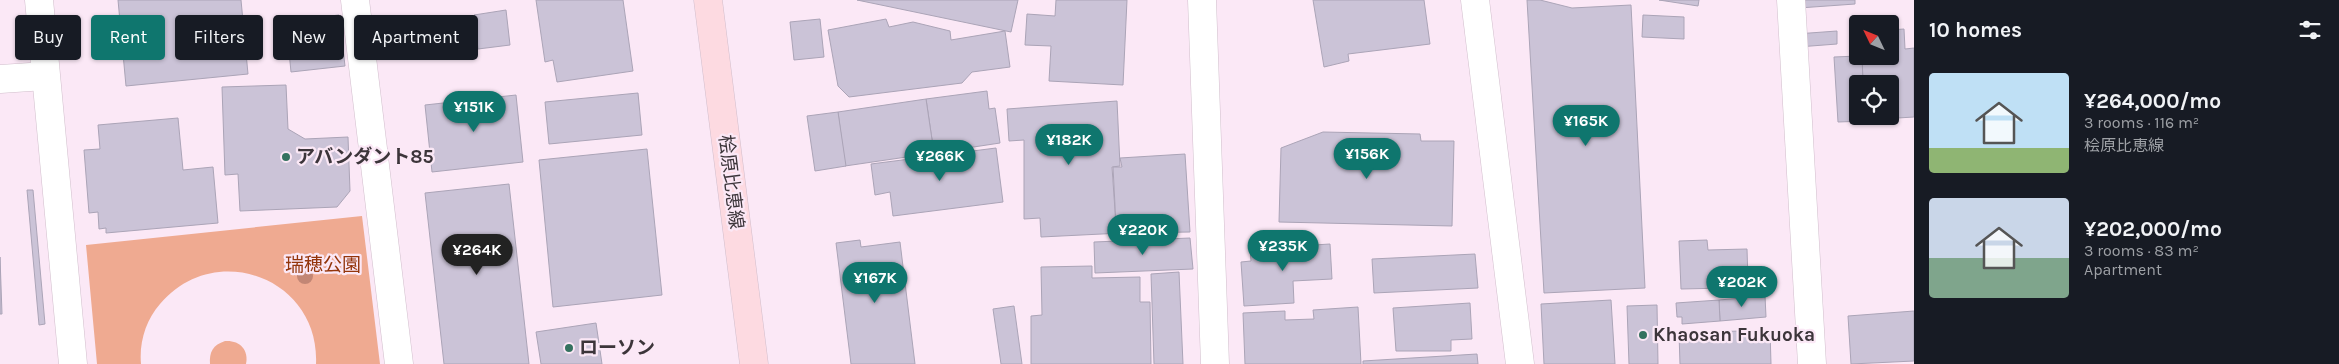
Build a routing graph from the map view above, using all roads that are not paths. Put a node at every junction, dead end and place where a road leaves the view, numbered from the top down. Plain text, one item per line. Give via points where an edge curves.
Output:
1 (39, 0) edge
2 (355, 0) edge
3 (708, 0) edge
4 (1202, 0) edge
5 (1475, 0) edge
6 (1790, 0) edge
7 (45, 76) junction
8 (0, 79) edge
9 (72, 364) edge
10 (399, 364) edge
11 (754, 364) edge
12 (1215, 364) edge
13 (1520, 364) edge
14 (1812, 364) edge

1 - 7 street
2 - 10 street
3 - 11 main road, 桧原比恵線
4 - 12 street
5 - 13 street
6 - 14 street
7 - 8 street
7 - 9 street

